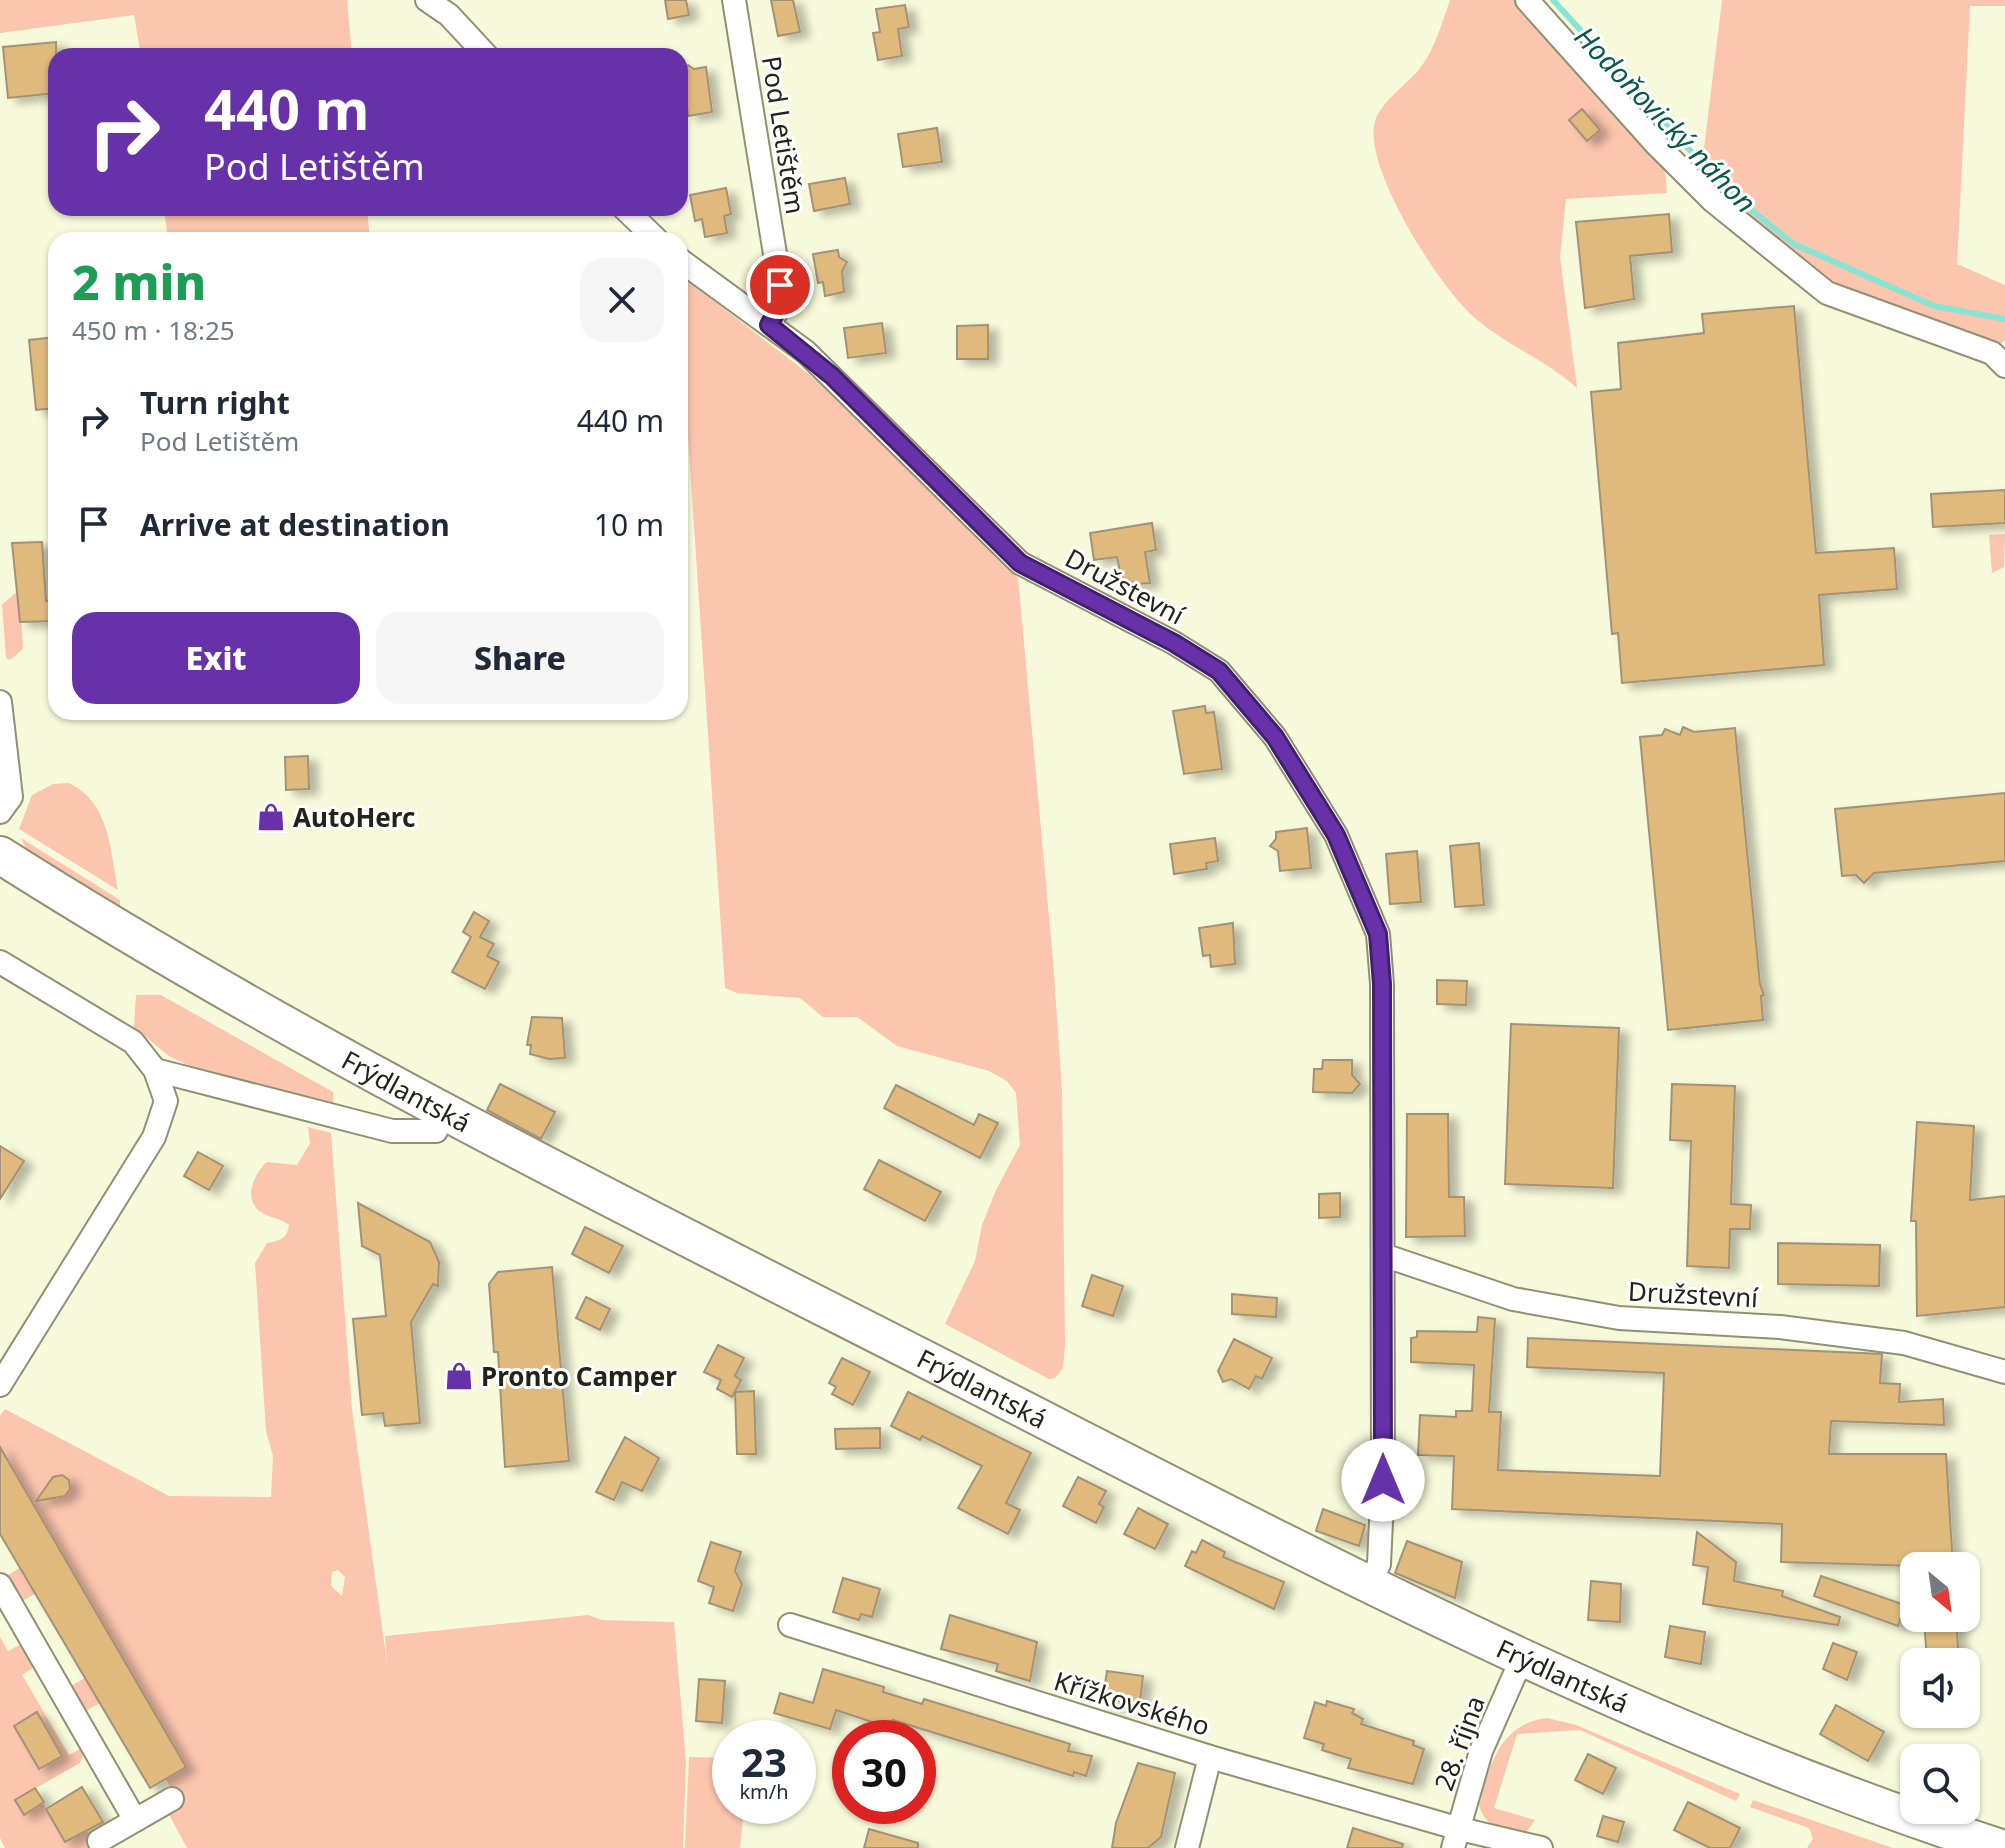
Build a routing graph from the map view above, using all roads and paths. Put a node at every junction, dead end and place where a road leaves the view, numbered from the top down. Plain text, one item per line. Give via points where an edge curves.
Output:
1 (427, 0) edge
2 (734, 0) edge
3 (1527, 0) edge
4 (480, 48) edge
5 (632, 216) edge
6 (649, 232) edge
7 (688, 266) edge
8 (769, 325) junction
9 (2005, 366) edge
10 (0, 702) edge
11 (0, 812) edge
12 (0, 855) edge
13 (0, 878) edge
14 (0, 962) edge
15 (155, 1070) junction
16 (436, 1131) junction
17 (1383, 1255) junction
18 (2005, 1372) edge
19 (0, 1385) edge
20 (1370, 1584) junction
21 (0, 1585) edge
22 (790, 1625) dead end
23 (1518, 1667) junction
24 (1210, 1757) junction
25 (172, 1799) dead end
26 (135, 1820) junction
27 (1456, 1839) edge
28 (99, 1841) dead end
29 (1187, 1848) edge
30 (1541, 1848) edge
31 (1930, 1848) edge
32 (2001, 1848) edge

1 - 4 street
2 - 8 street, Pod Letištěm via 780,285 779,307
3 - 9 street via 1713,201 1827,293 1992,353
5 - 6 street
7 - 8 street, Družstevní
8 - 17 street, Družstevní via 832,376 1020,563 1219,671 1275,737 1336,835 1378,934
10 - 11 street via 11,797
12 - 20 main road, Frýdlantská via 483,1132
13 - 16 main road, Frýdlantská via 182,990
14 - 15 street via 133,1042
15 - 16 street via 392,1131
15 - 19 street via 166,1101 154,1137
16 - 23 main road, Frýdlantská via 1366,1606
17 - 18 street, Družstevní via 1513,1299 1619,1318 1780,1327 1904,1343
17 - 20 street, Družstevní via 1383,1480 1379,1564
20 - 23 main road, Frýdlantská
21 - 26 street
22 - 24 street, Křížkovského
23 - 27 street, 28. října via 1481,1751
23 - 31 main road, Frýdlantská via 1679,1753
23 - 32 main road, Frýdlantská via 1762,1764
24 - 27 street, Křížkovského
24 - 29 street
25 - 26 street
26 - 28 street
27 - 30 street, Křížkovského

